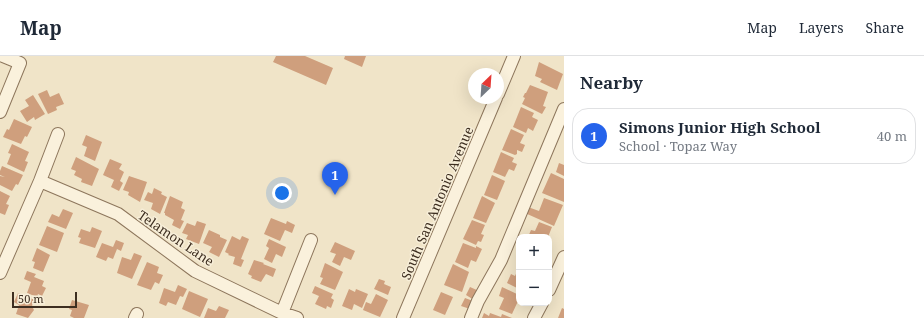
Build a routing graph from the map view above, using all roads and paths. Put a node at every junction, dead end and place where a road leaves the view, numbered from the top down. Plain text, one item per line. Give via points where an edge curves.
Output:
1 (3, 56) edge
2 (514, 56) edge
3 (504, 80) edge
4 (493, 104) edge
5 (564, 109) edge
6 (0, 112) edge
7 (58, 134) dead end
8 (40, 181) junction
9 (312, 240) dead end
10 (564, 257) edge
11 (0, 273) edge
12 (552, 283) edge
13 (540, 306) edge
14 (282, 312) junction
15 (297, 318) edge
16 (403, 318) edge
17 (471, 318) edge
18 (534, 318) edge

1 - 6 street via 20,63
2 - 3 street
4 - 16 street, South San Antonio Avenue
5 - 17 street via 501,260
7 - 8 street
8 - 11 street
8 - 14 street, Telamon Lane via 118,214 195,271
9 - 14 street
10 - 12 street
13 - 18 street
14 - 15 street, Telamon Lane

